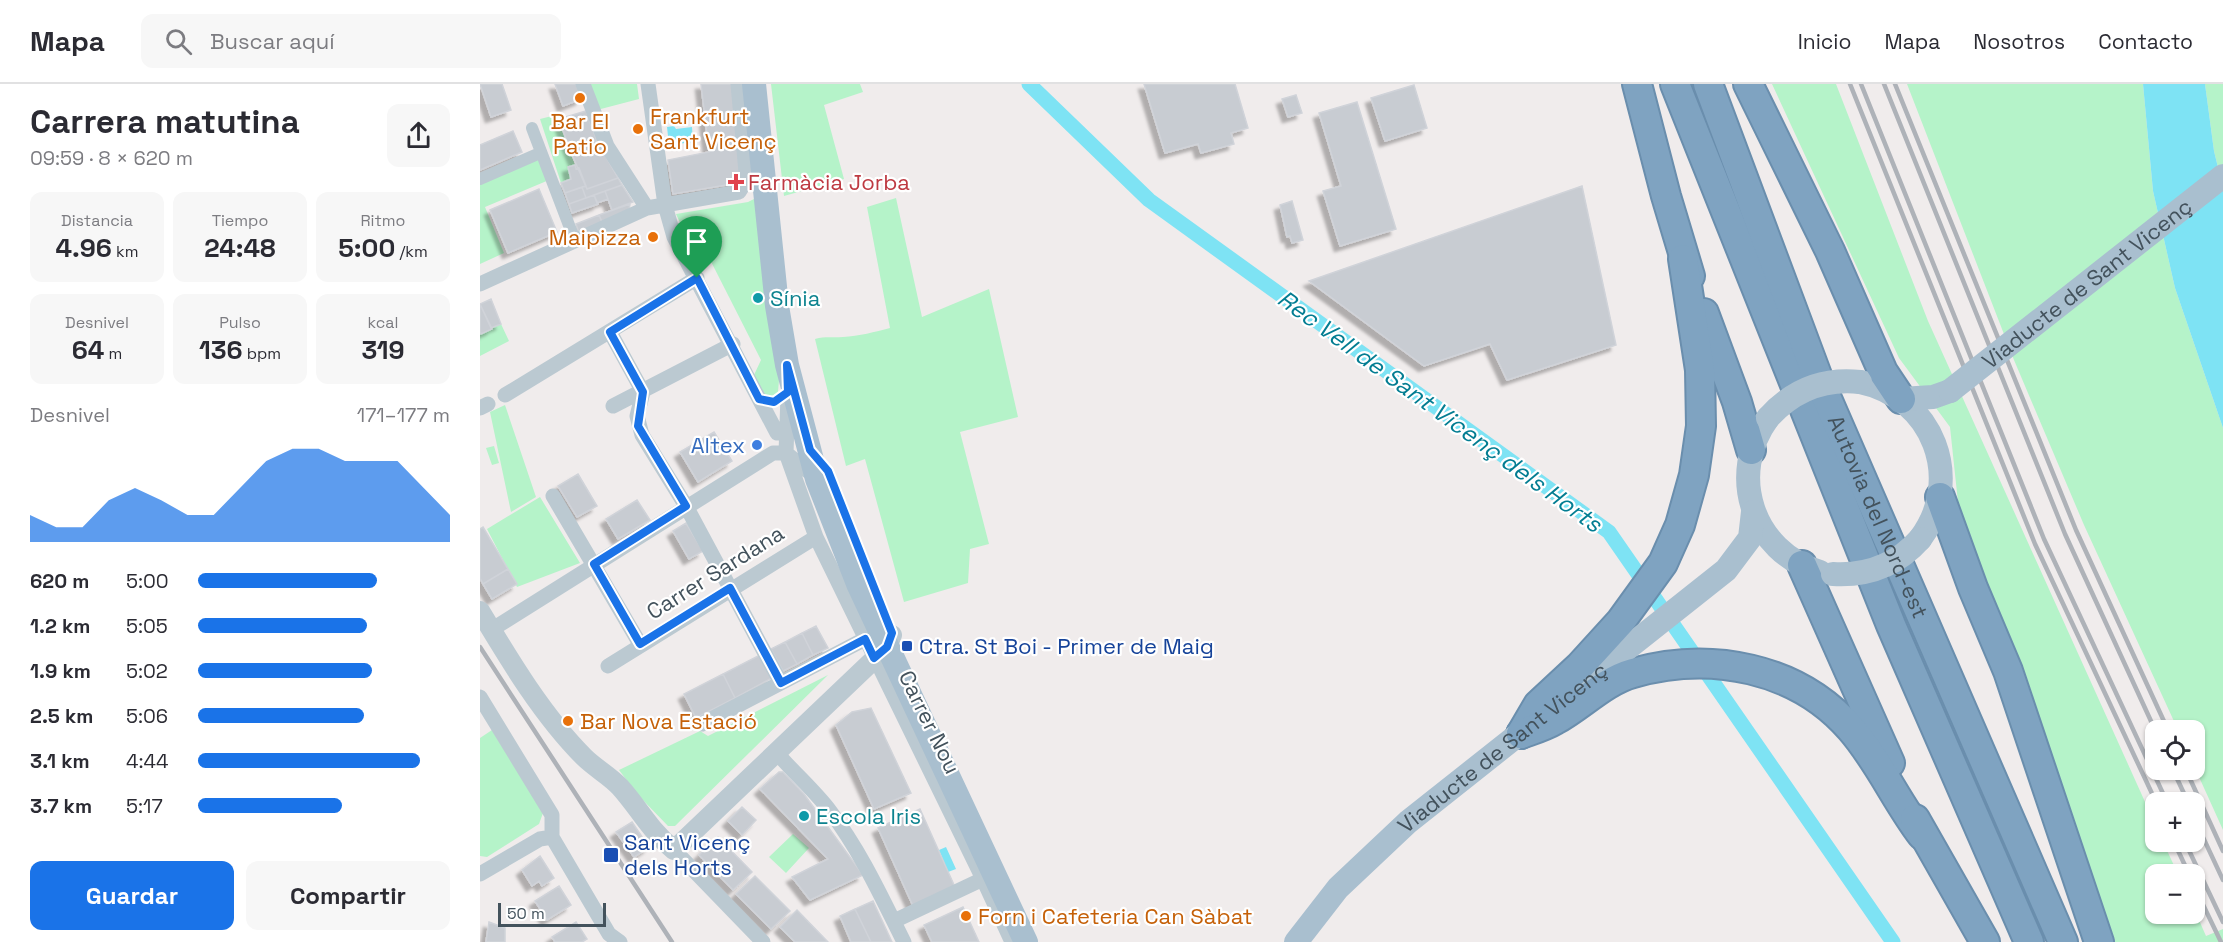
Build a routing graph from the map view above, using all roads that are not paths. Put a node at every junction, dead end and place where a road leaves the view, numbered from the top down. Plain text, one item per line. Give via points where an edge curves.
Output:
1 (583, 84) edge
2 (648, 84) edge
3 (738, 84) edge
4 (754, 84) edge
5 (765, 84) edge
6 (1637, 84) edge
7 (1675, 84) edge
8 (1708, 84) edge
9 (1748, 84) edge
10 (532, 128) dead end
11 (540, 153) junction
12 (2223, 176) edge
13 (480, 179) edge
14 (665, 205) junction
15 (647, 208) junction
16 (575, 241) junction
17 (1683, 259) junction
18 (697, 278) junction
19 (480, 284) edge
20 (610, 332) junction
21 (733, 344) junction
22 (795, 367) junction
23 (1950, 391) junction
24 (643, 392) junction
25 (788, 392) junction
26 (505, 395) dead end
27 (759, 399) junction
28 (1901, 399) junction
29 (613, 406) dead end
30 (1933, 438) junction
31 (790, 442) junction
32 (1751, 450) junction
33 (822, 475) junction
34 (553, 496) dead end
35 (1940, 497) junction
36 (686, 506) junction
37 (1753, 513) junction
38 (816, 537) junction
39 (1794, 561) junction
40 (594, 564) junction
41 (1726, 570) junction
42 (730, 588) junction
43 (480, 611) edge
44 (491, 630) junction
45 (1628, 632) junction
46 (640, 644) junction
47 (880, 644) junction
48 (608, 666) dead end
49 (781, 683) junction
50 (480, 697) edge
51 (702, 724) dead end
52 (1521, 734) junction
53 (777, 753) junction
54 (1922, 835) junction
55 (552, 837) junction
56 (674, 850) junction
57 (480, 874) edge
58 (983, 879) junction
59 (894, 921) junction
60 (1300, 939) edge
61 (620, 942) edge
62 (764, 942) edge
63 (904, 942) edge
64 (1012, 942) edge
65 (1026, 942) edge
66 (1038, 942) edge
67 (1985, 942) edge
68 (2029, 942) edge
69 (2063, 942) edge
70 (2098, 942) edge

1 - 15 street via 607,146
2 - 14 street, Carrer Nou
3 - 14 street via 744,184 739,192
4 - 22 main road via 777,306
5 - 22 main road
6 - 17 highway
7 - 68 highway, Autovia del Nord-est via 1891,625
8 - 69 highway, Autovia del Nord-est via 1818,378
9 - 28 highway via 1821,231 1883,372
10 - 11 street
11 - 13 street
11 - 16 street
12 - 23 main road, Viaducte de Sant Vicenç, bridge
14 - 15 street
14 - 18 street, Carrer Nou via 674,237
15 - 16 street
16 - 19 street
17 - 32 highway
17 - 45 highway via 1700,370 1701,426 1694,475 1680,525
18 - 20 street
18 - 21 street, Carrer Nou
20 - 24 street
20 - 26 street
21 - 24 street
21 - 27 street, Carrer Nou
22 - 25 street
22 - 31 main road
22 - 33 main road
23 - 28 main road, Viaducte de Sant Vicenç via 1933,397
23 - 30 main road, Viaducte de Sant Vicenç
24 - 29 street
24 - 36 street via 638,426
25 - 27 street via 774,402
25 - 31 street
27 - 31 street, Carrer Nou
28 - 30 main road, Viaducte de Sant Vicenç via 1917,412
28 - 32 main road, Viaducte de Sant Vicenç, bridge via 1860,382 1834,381 1809,387 1786,400 1768,418
30 - 35 main road, Viaducte de Sant Vicenç via 1941,466
31 - 33 main road
31 - 36 street
31 - 38 street, Carrer Nou
32 - 37 main road, Viaducte de Sant Vicenç via 1747,488
33 - 47 main road
34 - 40 street
35 - 39 main road, Viaducte de Sant Vicenç, bridge via 1933,519 1920,539 1886,566 1855,574 1833,574
35 - 70 highway via 1972,588 2008,670
36 - 40 street
36 - 42 street
37 - 39 main road, Viaducte de Sant Vicenç via 1767,537
37 - 41 main road, Viaducte de Sant Vicenç via 1750,538
38 - 42 street, Carrer Sardana
38 - 47 street, Carrer Nou
39 - 41 main road, Viaducte de Sant Vicenç via 1758,559
39 - 54 highway
40 - 44 street
40 - 46 street
41 - 45 main road, Viaducte de Sant Vicenç via 1690,599
42 - 46 street, Carrer Sardana
42 - 49 street
43 - 44 street
44 - 56 street via 561,730 585,758 619,786 654,833
45 - 52 highway via 1580,666 1538,705
46 - 48 street, Carrer Sardana
47 - 49 street
47 - 53 street
47 - 58 street, Carrer Nou
47 - 65 main road
47 - 66 main road
49 - 51 street
50 - 55 street via 552,815
52 - 54 highway via 1553,721 1632,673 1713,664 1751,668 1778,676 1818,699 1851,729
52 - 60 main road, Viaducte de Sant Vicenç via 1393,836 1338,888
53 - 56 street
53 - 59 street via 847,834
54 - 67 highway
55 - 57 street
55 - 61 street via 609,934
56 - 62 street
58 - 59 street
58 - 64 street, Carrer Nou
59 - 63 street

